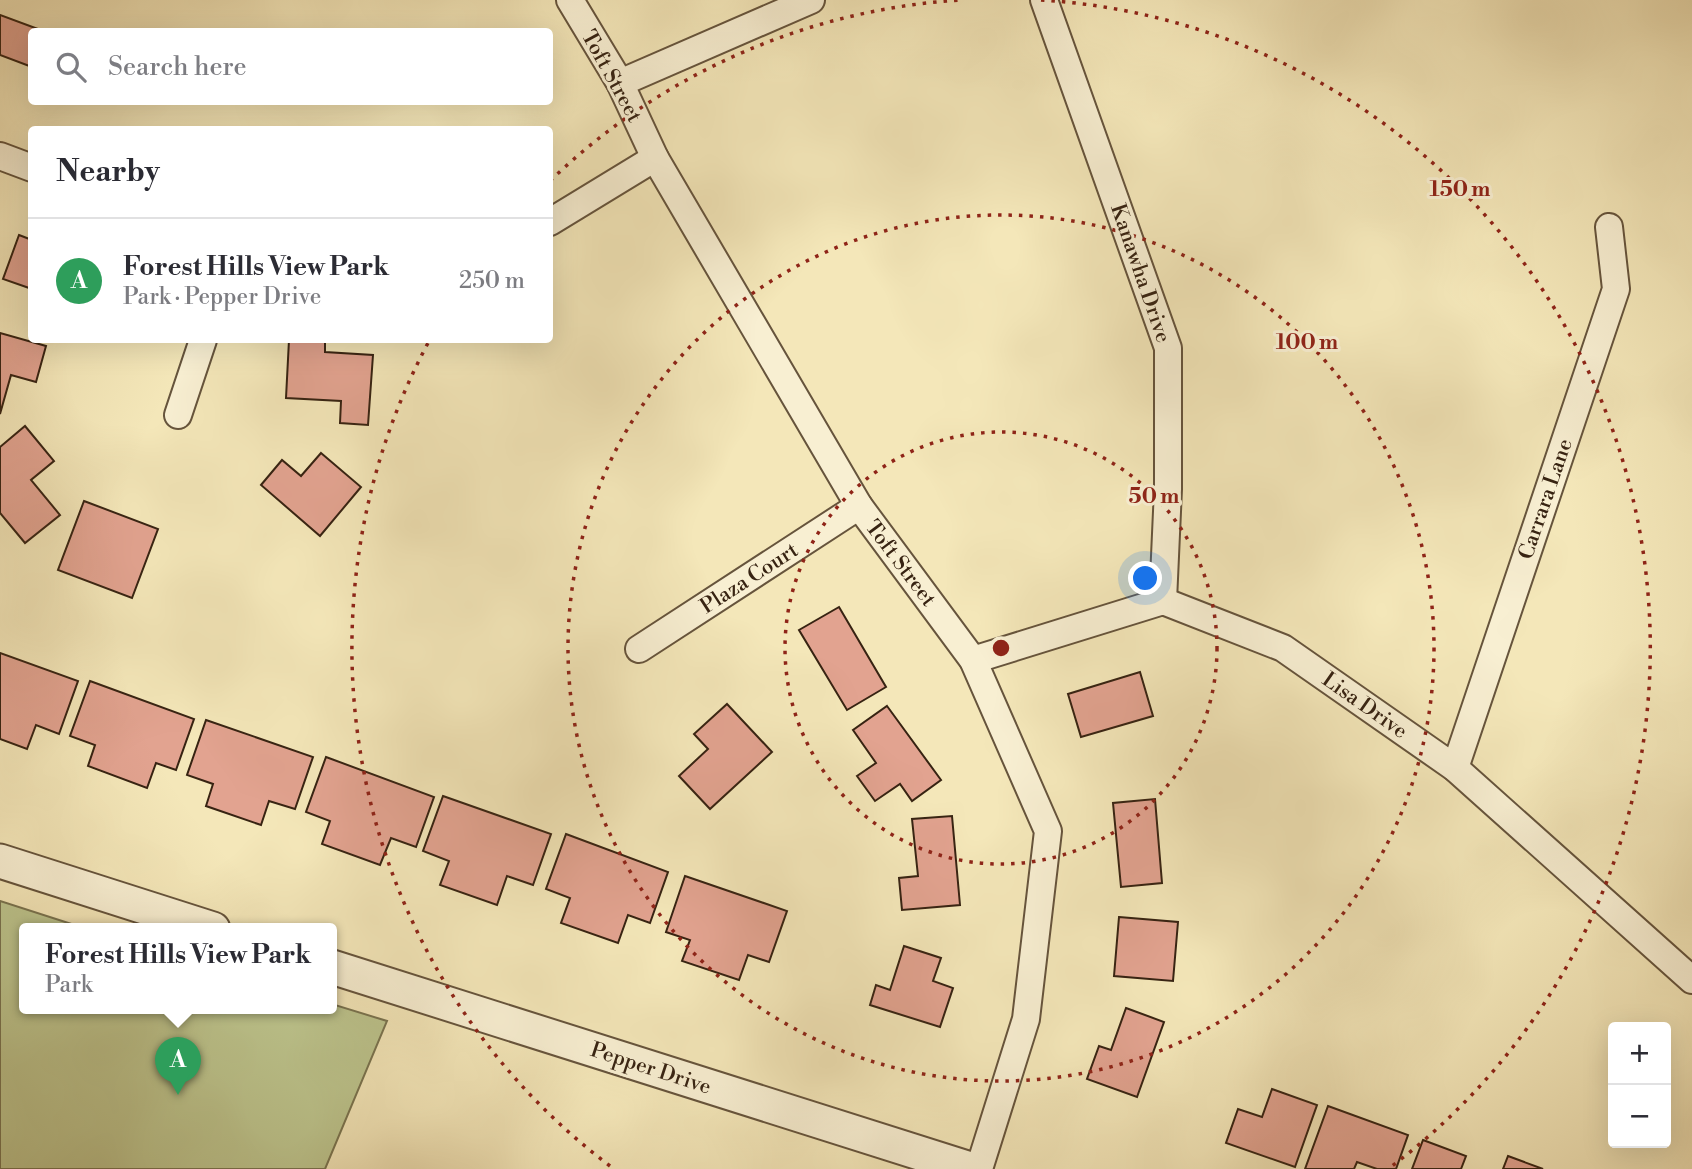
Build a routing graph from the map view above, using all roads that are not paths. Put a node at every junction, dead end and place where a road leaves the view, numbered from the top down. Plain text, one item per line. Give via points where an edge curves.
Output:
1 (570, 0) edge
2 (811, 0) edge
3 (1044, 0) edge
4 (620, 83) junction
5 (0, 156) edge
6 (655, 158) junction
7 (28, 166) edge
8 (553, 220) edge
9 (1609, 227) dead end
10 (203, 343) edge
11 (178, 415) dead end
12 (859, 506) junction
13 (1163, 601) junction
14 (639, 649) dead end
15 (973, 660) junction
16 (1455, 768) junction
17 (0, 861) edge
18 (194, 923) edge
19 (337, 969) edge
20 (1692, 980) edge
21 (970, 1169) edge
22 (979, 1169) edge

1 - 4 street, Toft Street
2 - 4 street
3 - 13 street, Kanawha Drive via 1168,348
4 - 6 street, Toft Street
5 - 7 street
6 - 8 street
6 - 12 street, Toft Street
9 - 16 street, Carrara Lane via 1616,289
10 - 11 street
12 - 14 street, Plaza Court
12 - 15 street, Toft Street
13 - 15 street
13 - 16 street, Lisa Drive via 1283,648
15 - 22 street, Toft Street via 1048,831 1026,1018
16 - 20 street, Lisa Drive
17 - 18 street
19 - 21 street, Pepper Drive

